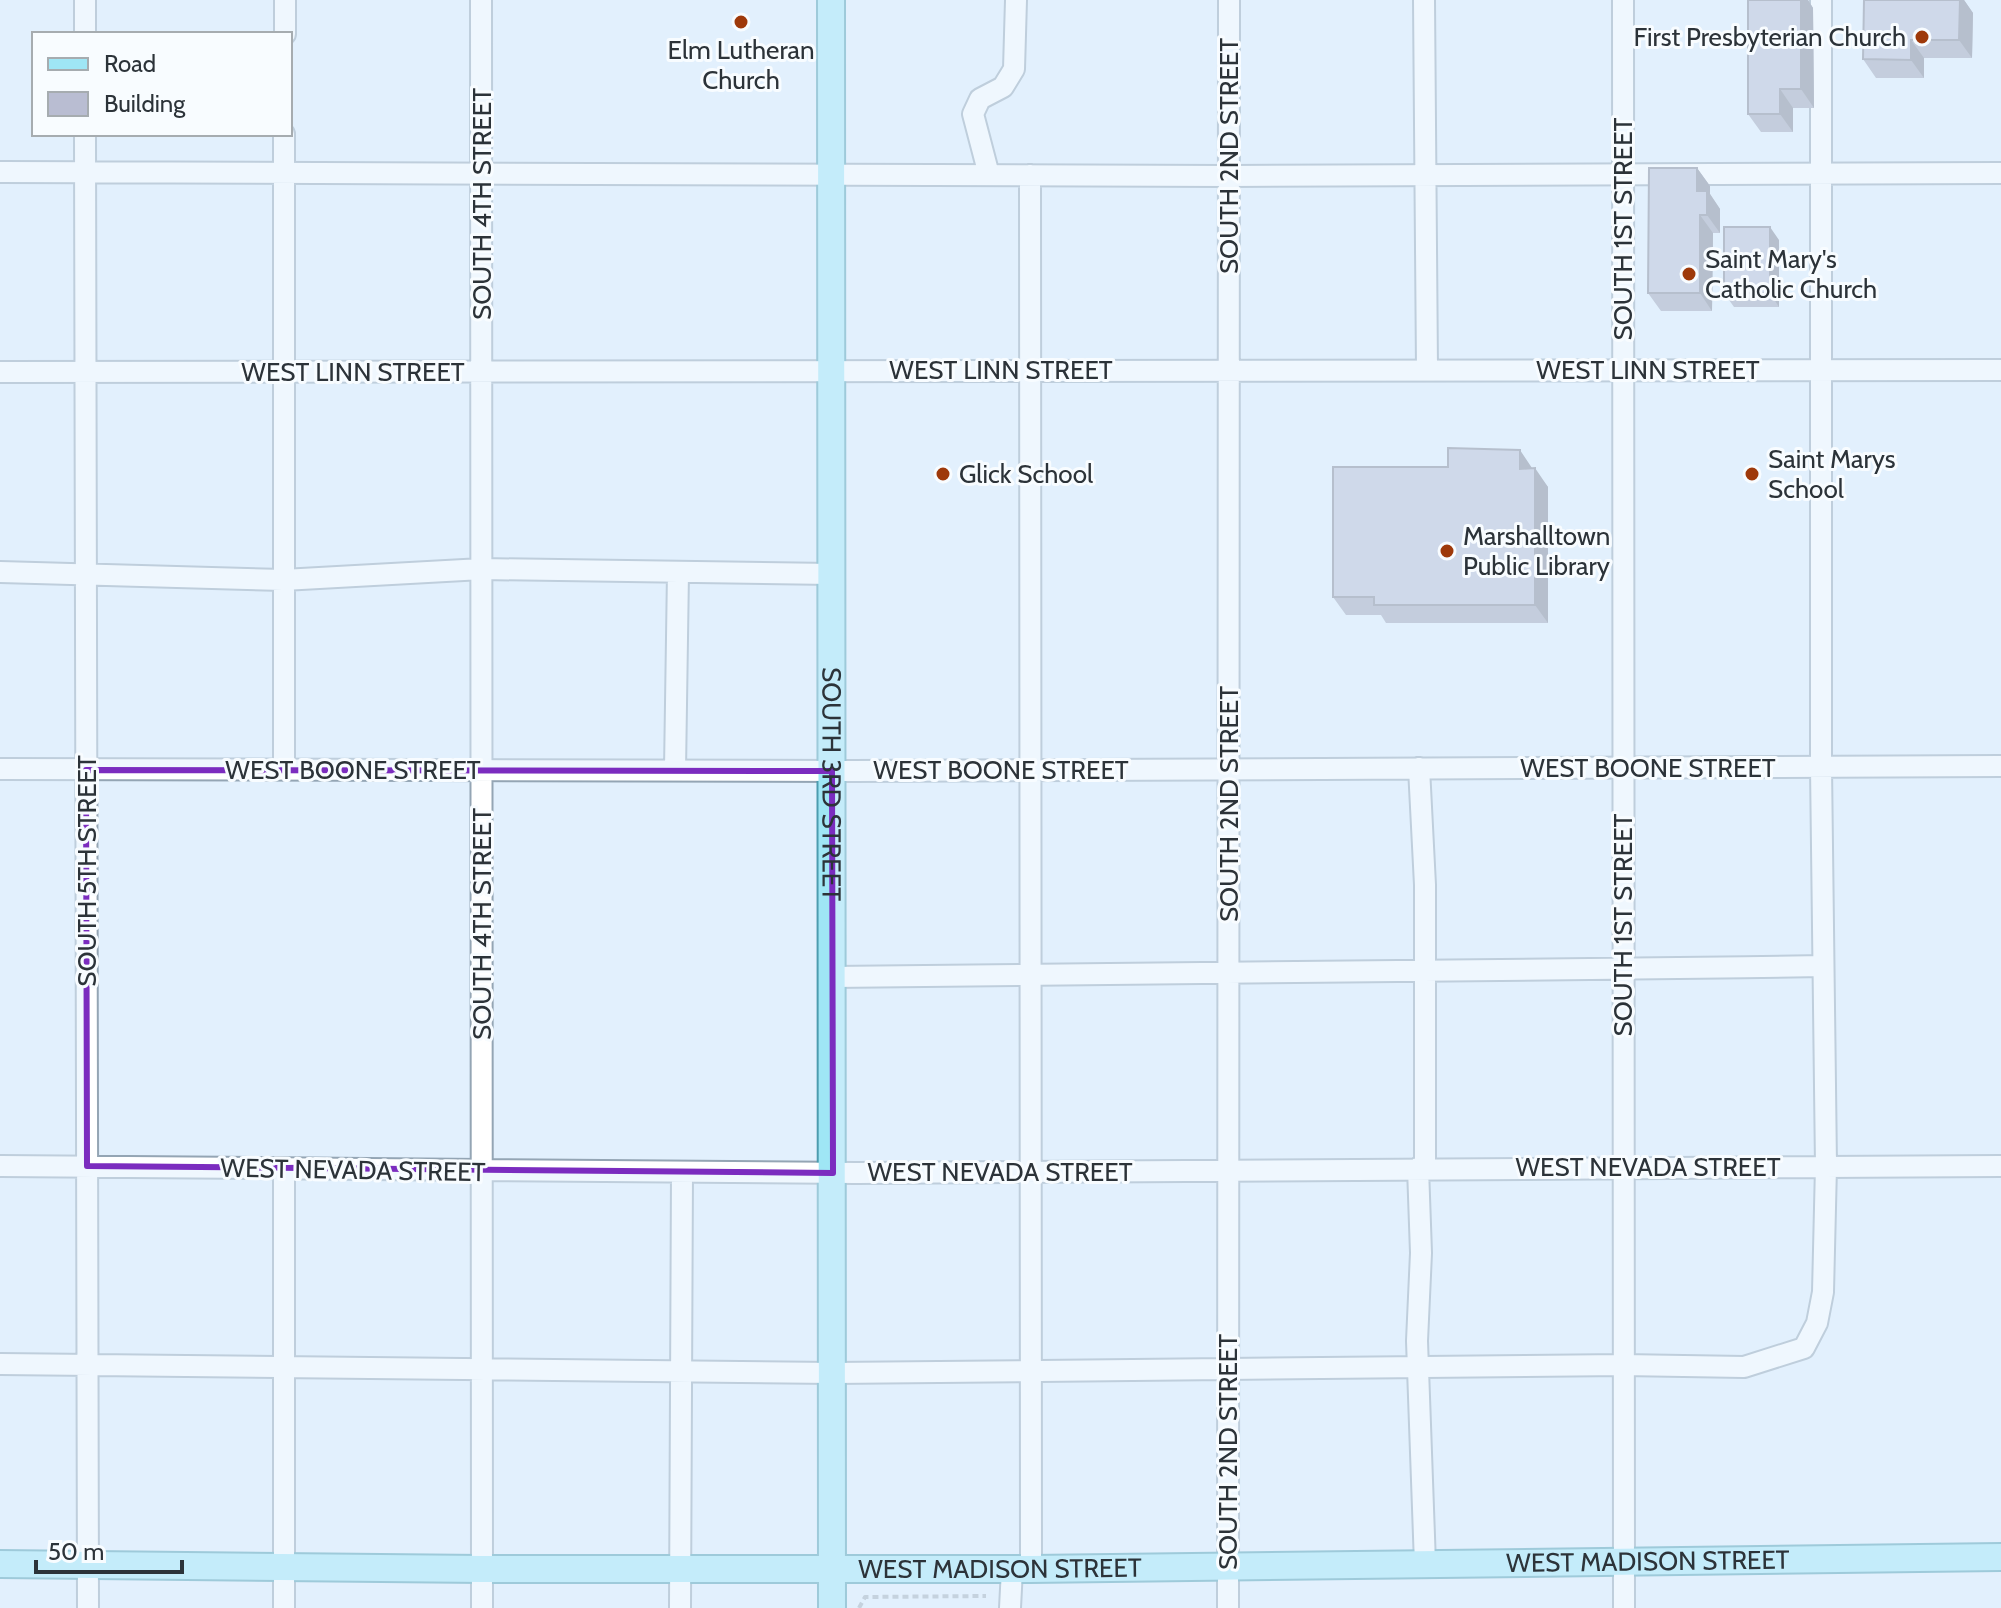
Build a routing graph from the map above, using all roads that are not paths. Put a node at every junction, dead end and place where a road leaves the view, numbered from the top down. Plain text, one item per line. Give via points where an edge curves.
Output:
1 (85, 0) edge
2 (285, 0) edge
3 (481, 0) edge
4 (831, 0) edge
5 (1016, 0) edge
6 (1229, 0) edge
7 (1424, 0) edge
8 (1623, 0) edge
9 (1821, 0) edge
10 (85, 32) edge
11 (285, 32) edge
12 (85, 136) edge
13 (284, 136) edge
14 (85, 171) junction
15 (0, 172) edge
16 (284, 173) junction
17 (1623, 173) junction
18 (1822, 173) junction
19 (2001, 173) edge
20 (482, 174) junction
21 (831, 174) junction
22 (1425, 174) junction
23 (989, 175) junction
24 (1030, 175) junction
25 (1229, 176) junction
26 (1623, 369) junction
27 (1031, 370) junction
28 (1229, 370) junction
29 (1427, 370) junction
30 (1822, 370) junction
31 (2001, 370) edge
32 (482, 371) junction
33 (831, 371) junction
34 (0, 372) edge
35 (85, 372) junction
36 (283, 372) junction
37 (482, 569) junction
38 (0, 572) edge
39 (678, 572) junction
40 (832, 574) junction
41 (86, 576) junction
42 (283, 580) junction
43 (2001, 766) edge
44 (1821, 767) junction
45 (1419, 768) junction
46 (1623, 768) junction
47 (0, 769) edge
48 (482, 769) junction
49 (1228, 769) junction
50 (86, 770) junction
51 (284, 770) junction
52 (675, 770) junction
53 (1031, 770) junction
54 (832, 771) junction
55 (1823, 966) junction
56 (1623, 970) junction
57 (1426, 971) junction
58 (1228, 972) junction
59 (1031, 974) junction
60 (832, 977) junction
61 (0, 1166) edge
62 (87, 1166) junction
63 (1623, 1166) junction
64 (1826, 1166) junction
65 (2001, 1166) edge
66 (1422, 1168) junction
67 (284, 1169) junction
68 (482, 1171) junction
69 (1228, 1171) junction
70 (682, 1172) junction
71 (1031, 1172) junction
72 (833, 1173) junction
73 (0, 1364) edge
74 (87, 1365) junction
75 (1623, 1365) junction
76 (1420, 1366) junction
77 (284, 1367) junction
78 (1228, 1368) junction
79 (482, 1369) junction
80 (680, 1371) junction
81 (1031, 1371) junction
82 (833, 1373) junction
83 (2001, 1557) edge
84 (1623, 1562) junction
85 (0, 1564) edge
86 (87, 1564) junction
87 (1425, 1564) junction
88 (284, 1566) junction
89 (680, 1568) junction
90 (833, 1568) junction
91 (1228, 1568) junction
92 (482, 1569) junction
93 (1021, 1569) junction
94 (88, 1608) edge
95 (284, 1608) edge
96 (482, 1608) edge
97 (680, 1608) edge
98 (832, 1608) edge
99 (1010, 1608) edge
100 (1228, 1608) edge
101 (1624, 1608) edge

1 - 10 street
2 - 11 street
3 - 20 street, SOUTH 4TH STREET
4 - 21 main road, SOUTH 3RD STREET
5 - 23 street via 1014,69 1003,87 980,99 973,114
6 - 25 street, SOUTH 2ND STREET
7 - 22 street
8 - 17 street, SOUTH 1ST STREET
9 - 18 street
12 - 14 street, SOUTH 5TH STREET
13 - 16 street
14 - 15 street
14 - 16 street
14 - 35 street, SOUTH 5TH STREET
16 - 20 street
16 - 36 street
17 - 18 street
17 - 22 street
17 - 26 street, SOUTH 1ST STREET
18 - 19 street
18 - 30 street
20 - 21 street
20 - 32 street, SOUTH 4TH STREET
21 - 23 street
21 - 33 main road, SOUTH 3RD STREET
22 - 25 street
22 - 29 street
23 - 24 street
24 - 25 street
24 - 27 street
25 - 28 street, SOUTH 2ND STREET
26 - 29 street, WEST LINN STREET
26 - 30 street, WEST LINN STREET
26 - 46 street, SOUTH 1ST STREET
27 - 28 street, WEST LINN STREET
27 - 33 street, WEST LINN STREET
27 - 53 street
28 - 29 street, WEST LINN STREET
28 - 49 street, SOUTH 2ND STREET
30 - 31 street, WEST LINN STREET
30 - 44 street
32 - 33 street, WEST LINN STREET
32 - 36 street, WEST LINN STREET
32 - 37 street, SOUTH 4TH STREET
33 - 40 main road, SOUTH 3RD STREET
34 - 35 street, WEST LINN STREET
35 - 36 street, WEST LINN STREET
35 - 41 street, SOUTH 5TH STREET
36 - 42 street
37 - 39 street
37 - 42 street
37 - 48 street, SOUTH 4TH STREET
38 - 41 street
39 - 40 street
39 - 52 street
40 - 54 main road, SOUTH 3RD STREET
41 - 42 street
41 - 50 street, SOUTH 5TH STREET
42 - 51 street
43 - 44 street, WEST BOONE STREET
44 - 46 street, WEST BOONE STREET
44 - 55 street
45 - 46 street, WEST BOONE STREET
45 - 49 street, WEST BOONE STREET
45 - 57 street
46 - 56 street, SOUTH 1ST STREET
47 - 50 street, WEST BOONE STREET
48 - 51 street, WEST BOONE STREET
48 - 52 street, WEST BOONE STREET
48 - 68 street, SOUTH 4TH STREET
49 - 53 street, WEST BOONE STREET
49 - 58 street, SOUTH 2ND STREET
50 - 51 street, WEST BOONE STREET
50 - 62 street, SOUTH 5TH STREET
52 - 54 street, WEST BOONE STREET
53 - 54 street, WEST BOONE STREET
53 - 59 street
54 - 60 main road, SOUTH 3RD STREET
55 - 56 street
55 - 64 street
56 - 57 street
56 - 63 street, SOUTH 1ST STREET
57 - 58 street
57 - 66 street
58 - 59 street
58 - 69 street, SOUTH 2ND STREET
59 - 60 street
59 - 71 street
60 - 72 main road, SOUTH 3RD STREET
61 - 62 street, WEST NEVADA STREET
62 - 67 street, WEST NEVADA STREET
62 - 74 street, SOUTH 5TH STREET
63 - 64 street, WEST NEVADA STREET
63 - 66 street, WEST NEVADA STREET
63 - 75 street, SOUTH 1ST STREET
64 - 65 street, WEST NEVADA STREET
64 - 75 street via 1823,1292 1817,1323 1804,1348 1744,1367
66 - 69 street, WEST NEVADA STREET
66 - 76 street
67 - 68 street, WEST NEVADA STREET
67 - 77 street
68 - 70 street, WEST NEVADA STREET
68 - 79 street, SOUTH 4TH STREET
69 - 71 street, WEST NEVADA STREET
69 - 78 street, SOUTH 2ND STREET
70 - 72 street, WEST NEVADA STREET
70 - 80 street
71 - 72 street, WEST NEVADA STREET
71 - 81 street
72 - 82 main road, SOUTH 3RD STREET
73 - 74 street
74 - 77 street
74 - 86 street, SOUTH 5TH STREET
75 - 76 street
75 - 84 street, SOUTH 1ST STREET
76 - 78 street
76 - 87 street
77 - 79 street
77 - 88 street
78 - 81 street
78 - 91 street, SOUTH 2ND STREET
79 - 80 street
79 - 92 street, SOUTH 4TH STREET
80 - 82 street
80 - 89 street
81 - 82 street
81 - 93 street
82 - 90 main road, SOUTH 3RD STREET
83 - 84 main road, WEST MADISON STREET
84 - 87 main road, WEST MADISON STREET
84 - 101 street, SOUTH 1ST STREET
85 - 86 main road, WEST MADISON STREET
86 - 88 main road, WEST MADISON STREET
86 - 94 street, SOUTH 5TH STREET
87 - 91 main road, WEST MADISON STREET
88 - 92 main road, WEST MADISON STREET
88 - 95 street
89 - 90 main road, WEST MADISON STREET
89 - 92 main road, WEST MADISON STREET
89 - 97 street
90 - 93 main road, WEST MADISON STREET
90 - 98 main road, SOUTH 3RD STREET
91 - 93 main road, WEST MADISON STREET
91 - 100 street, SOUTH 2ND STREET
92 - 96 street, SOUTH 4TH STREET
93 - 99 street

